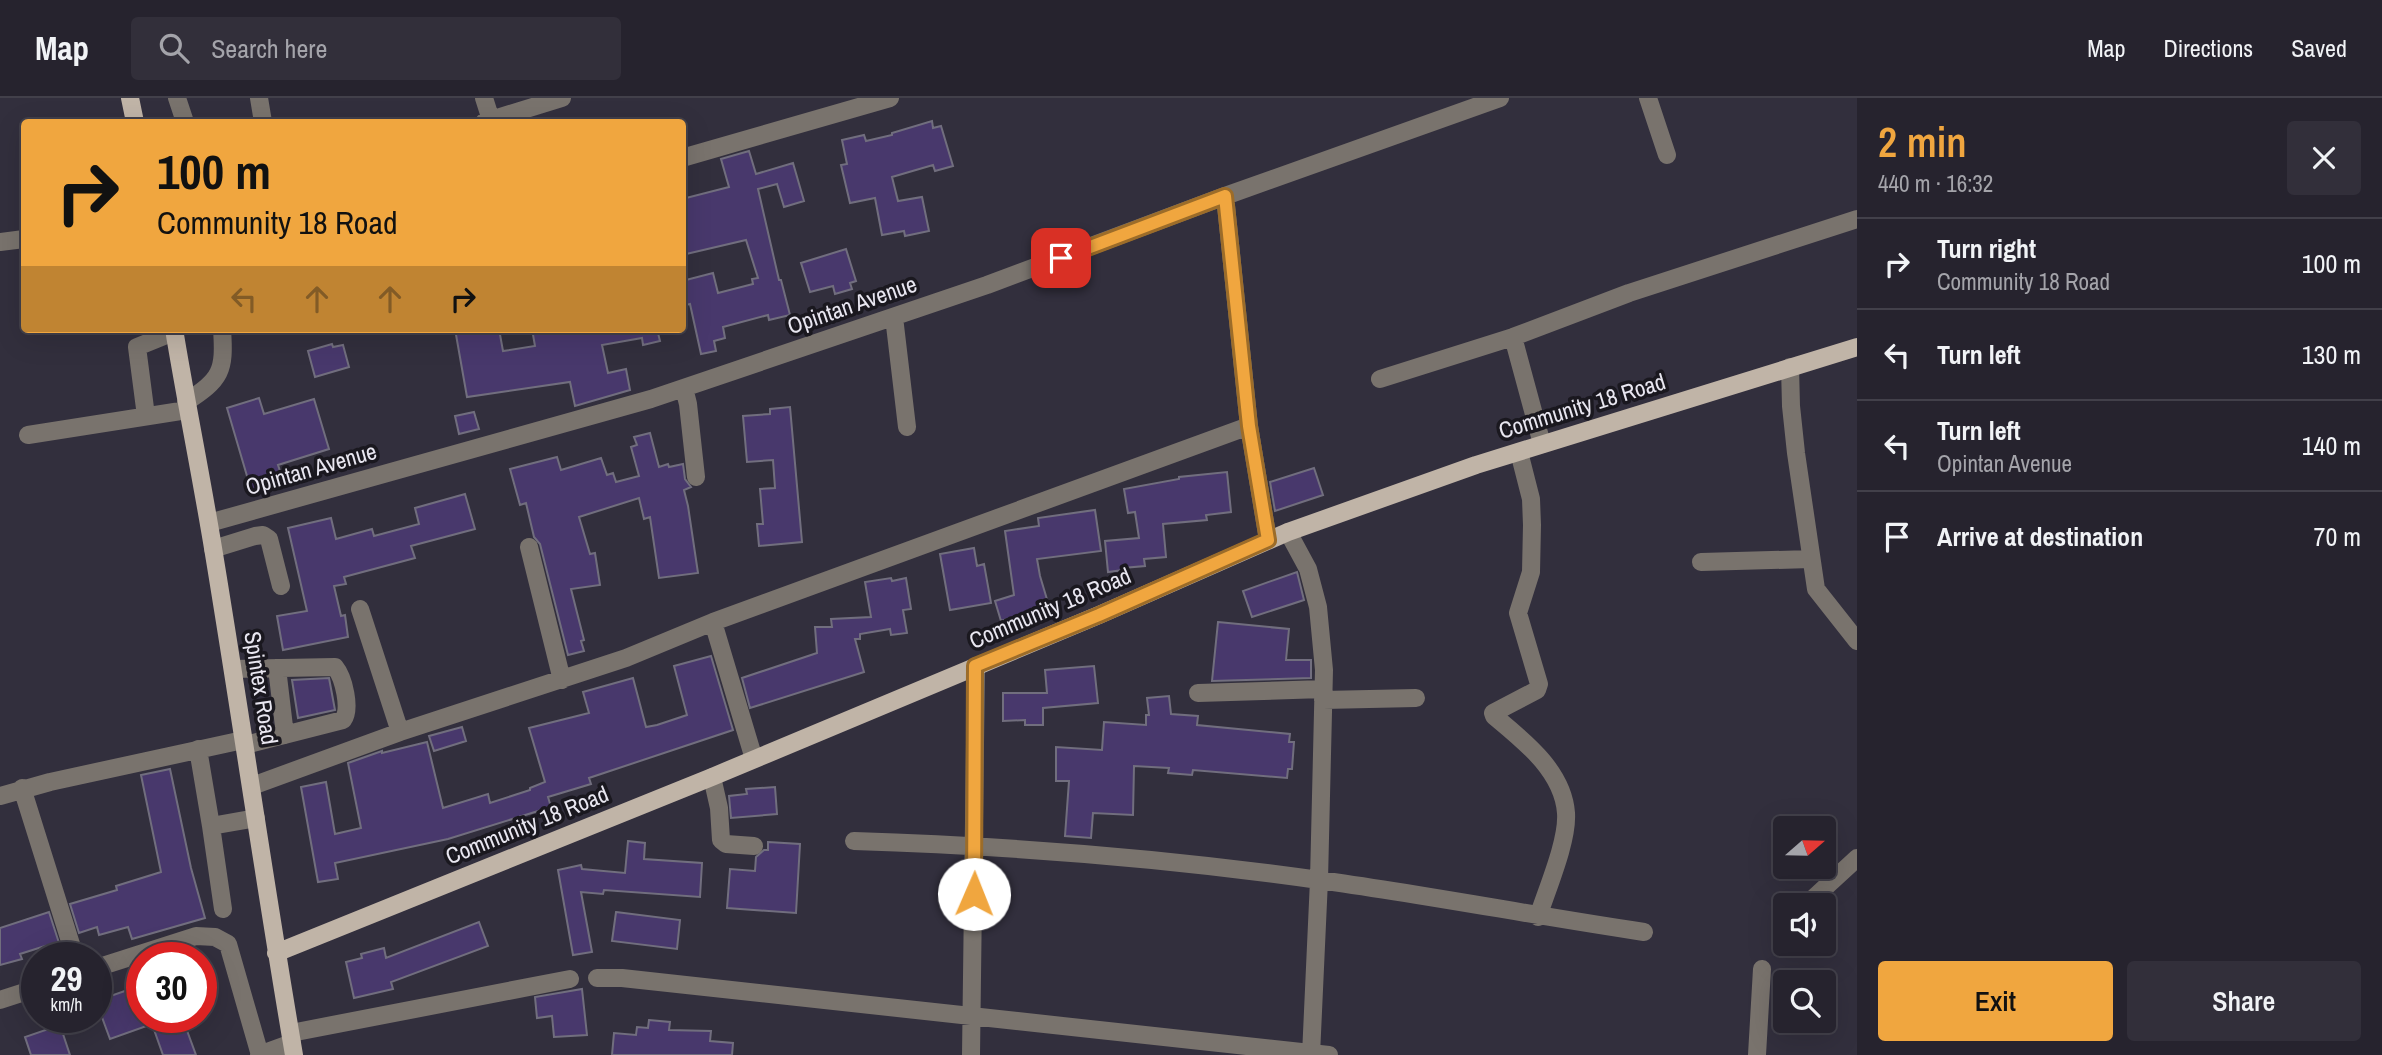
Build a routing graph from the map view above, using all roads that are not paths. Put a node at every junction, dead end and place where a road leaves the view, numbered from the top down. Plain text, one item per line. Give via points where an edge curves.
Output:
1 (130, 98) edge
2 (177, 98) edge
3 (259, 98) edge
4 (484, 98) edge
5 (562, 98) edge
6 (890, 98) edge
7 (1500, 98) edge
8 (1648, 98) edge
9 (134, 119) edge
10 (184, 119) edge
11 (262, 119) edge
12 (487, 119) edge
13 (494, 119) edge
14 (1667, 155) dead end
15 (686, 157) edge
16 (1225, 196) junction
17 (1857, 219) edge
18 (21, 239) edge
19 (0, 242) edge
20 (894, 317) junction
21 (169, 333) edge
22 (174, 333) edge
23 (222, 333) edge
24 (1513, 337) junction
25 (1857, 347) edge
26 (1790, 367) junction
27 (1380, 379) dead end
28 (684, 388) junction
29 (186, 406) junction
30 (146, 416) junction
31 (1249, 426) junction
32 (907, 427) dead end
33 (28, 435) dead end
34 (1542, 444) junction
35 (1519, 452) junction
36 (696, 477) dead end
37 (209, 523) junction
38 (1287, 532) junction
39 (1268, 540) junction
40 (529, 547) dead end
41 (213, 549) junction
42 (1811, 559) junction
43 (1701, 562) dead end
44 (281, 586) dead end
45 (360, 609) dead end
46 (713, 622) junction
47 (1857, 641) edge
48 (975, 666) junction
49 (277, 668) junction
50 (233, 669) junction
51 (562, 680) junction
52 (1198, 693) dead end
53 (1323, 695) junction
54 (1416, 698) dead end
55 (400, 732) junction
56 (285, 734) junction
57 (244, 742) junction
58 (198, 750) junction
59 (754, 759) junction
60 (712, 776) junction
61 (252, 786) junction
62 (22, 788) junction
63 (0, 796) edge
64 (256, 818) junction
65 (211, 826) junction
66 (854, 842) dead end
67 (975, 845) junction
68 (754, 846) dead end
69 (1857, 858) edge
70 (1319, 880) junction
71 (1819, 893) edge
72 (223, 909) dead end
73 (1538, 916) junction
74 (1644, 932) dead end
75 (70, 942) edge
76 (276, 953) junction
77 (112, 963) edge
78 (1762, 970) dead end
79 (597, 978) dead end
80 (570, 979) dead end
81 (21, 993) edge
82 (0, 1000) edge
83 (972, 1016) junction
84 (292, 1044) edge
85 (1317, 1054) edge
86 (260, 1055) edge
87 (971, 1055) edge
88 (1757, 1055) edge

1 - 9 main road
2 - 10 street
3 - 11 street
4 - 12 street
5 - 13 street
6 - 15 street
7 - 16 street, Opintan Avenue
8 - 14 street
16 - 20 street, Opintan Avenue
16 - 31 street
17 - 24 street via 1629,293
18 - 19 street
20 - 28 street, Opintan Avenue
20 - 32 street
21 - 30 street via 136,347
22 - 29 main road, Spintex Road
23 - 29 street via 221,372
24 - 27 street
24 - 34 street
25 - 26 main road, Community 18 Road
26 - 34 main road, Community 18 Road
26 - 42 street
28 - 36 street
28 - 37 street, Opintan Avenue
29 - 30 street
29 - 37 main road, Spintex Road
30 - 33 street
31 - 39 street
31 - 46 street
34 - 35 main road, Community 18 Road
35 - 38 main road, Community 18 Road
35 - 73 street via 1531,499 1532,525 1531,572 1518,613 1539,684 1537,690 1493,715 1550,768 1566,812 1564,835
37 - 41 main road, Spintex Road
38 - 39 main road, Community 18 Road
38 - 53 street via 1308,569 1318,607
39 - 48 main road, Community 18 Road
40 - 51 street
41 - 44 street via 263,535 269,539
41 - 50 main road, Spintex Road
42 - 43 street
42 - 47 street via 1816,589
45 - 55 street
46 - 51 street
46 - 59 street
48 - 59 main road, Community 18 Road
48 - 67 street
49 - 50 street
49 - 56 street
49 - 56 street via 335,667 347,712 343,720
50 - 57 main road, Spintex Road
51 - 55 street
52 - 53 street
53 - 54 street
53 - 70 street
55 - 61 street
56 - 57 street
57 - 58 street
57 - 61 main road, Spintex Road
58 - 62 street
58 - 65 street
59 - 60 main road, Community 18 Road
60 - 68 street via 721,840
60 - 76 main road, Community 18 Road
61 - 64 main road, Spintex Road
62 - 63 street
62 - 75 street
64 - 65 street
64 - 76 main road, Spintex Road
65 - 72 street
66 - 67 street
67 - 70 street via 1079,852
67 - 83 street
69 - 71 street
70 - 73 street
70 - 85 street
73 - 74 street
76 - 84 main road, Spintex Road
77 - 86 street via 196,936 215,937 228,944
78 - 88 street
79 - 83 street
80 - 84 street
81 - 82 street
83 - 85 street
83 - 87 street
84 - 86 street

